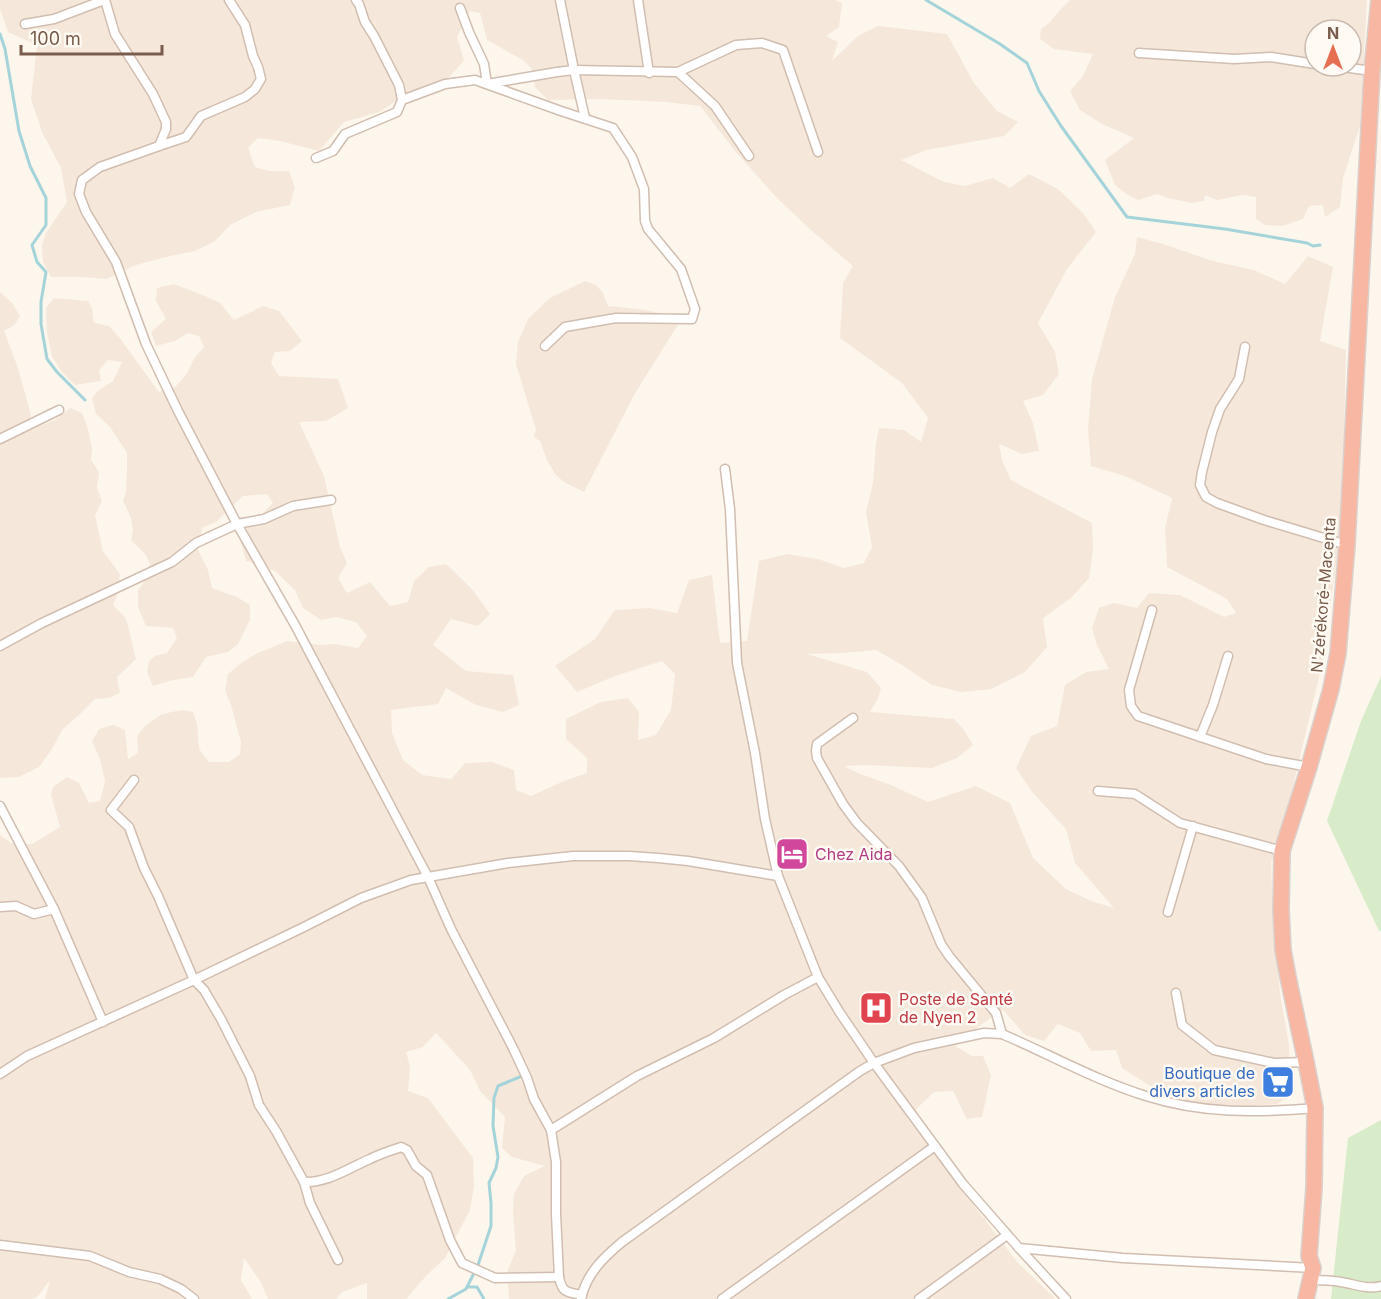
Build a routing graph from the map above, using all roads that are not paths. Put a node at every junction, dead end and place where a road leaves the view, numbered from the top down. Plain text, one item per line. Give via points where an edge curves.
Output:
1 (104, 0) edge
2 (229, 0) edge
3 (356, 0) edge
4 (560, 0) edge
5 (638, 0) edge
6 (1379, 0) edge
7 (460, 8) dead end
8 (25, 24) dead end
9 (1139, 53) dead end
10 (1303, 62) edge
11 (574, 70) junction
12 (1363, 70) edge
13 (1372, 71) junction
14 (678, 72) junction
15 (649, 73) junction
16 (487, 84) junction
17 (402, 100) junction
18 (585, 118) junction
19 (159, 146) junction
20 (818, 152) dead end
21 (749, 156) dead end
22 (316, 158) dead end
23 (545, 346) dead end
24 (1245, 347) dead end
25 (59, 410) dead end
26 (0, 439) edge
27 (725, 469) dead end
28 (331, 500) dead end
29 (237, 525) junction
30 (1347, 545) junction
31 (1152, 610) dead end
32 (0, 646) edge
33 (1228, 656) dead end
34 (853, 718) dead end
35 (1200, 737) junction
36 (1309, 767) junction
37 (134, 780) dead end
38 (1098, 791) dead end
39 (0, 806) edge
40 (1193, 826) junction
41 (1282, 851) junction
42 (778, 876) junction
43 (428, 877) junction
44 (0, 907) edge
45 (54, 909) junction
46 (1168, 912) dead end
47 (818, 977) junction
48 (194, 980) junction
49 (1176, 993) dead end
50 (104, 1022) junction
51 (1002, 1034) junction
52 (1306, 1062) junction
53 (874, 1063) junction
54 (0, 1074) edge
55 (1315, 1108) junction
56 (551, 1130) junction
57 (935, 1146) junction
58 (304, 1182) junction
59 (1008, 1235) junction
60 (0, 1245) edge
61 (1018, 1248) junction
62 (338, 1260) dead end
63 (1309, 1268) junction
64 (558, 1277) junction
65 (1381, 1286) edge
66 (581, 1297) edge
67 (194, 1299) edge
68 (722, 1299) edge
69 (919, 1299) edge
70 (1066, 1299) edge
71 (1297, 1299) edge
72 (1306, 1299) edge

1 - 8 street via 54,19
1 - 19 street via 116,34 166,122
2 - 19 street via 245,25 261,79 245,97 201,116 186,136
3 - 17 street via 399,85
4 - 11 street
5 - 15 street
6 - 13 highway, N'zérékoré-Macenta
7 - 16 street via 484,64
9 - 10 street via 1271,57
11 - 15 street
11 - 16 street
11 - 18 street
12 - 13 street
13 - 30 highway, N'zérékoré-Macenta
14 - 15 street
14 - 20 street via 736,45 762,43 783,50
14 - 21 street via 715,106
16 - 17 street via 475,80 445,84
16 - 18 street
17 - 22 street via 397,112 345,134 333,151
18 - 23 street via 613,128 632,157 644,189 648,229 681,269 695,309 692,319 616,318 565,327
19 - 29 street via 100,167 82,180 79,194 116,262 150,354
24 - 30 street via 1239,379 1220,409 1212,432 1200,485 1206,497 1264,520
25 - 26 street
27 - 42 street via 737,663
28 - 29 street via 293,506
29 - 32 street via 196,543 172,562
29 - 43 street via 295,625
30 - 36 highway, N'zérékoré-Macenta via 1338,654
31 - 35 street via 1129,690 1131,706 1138,716
33 - 35 street
34 - 51 street via 817,744 817,758 857,823 899,866 922,898 941,944 996,1013
35 - 36 street via 1266,759
36 - 41 highway, N'zérékoré-Macenta
37 - 48 street via 111,810 129,827
38 - 40 street via 1135,794 1180,823
39 - 45 street
40 - 41 street
40 - 46 street
41 - 52 highway, N'zérékoré-Macenta via 1283,950
42 - 43 street via 658,858 573,856 508,862
42 - 47 street
43 - 48 street via 361,898
43 - 56 street
44 - 45 street via 15,906 34,914
45 - 50 street
47 - 53 street
47 - 56 street via 714,1038 637,1076
48 - 50 street
48 - 58 street via 221,1019 250,1076 259,1105
49 - 52 street via 1182,1025 1214,1050 1274,1063
50 - 54 street via 27,1056
51 - 53 street via 984,1032 914,1048
51 - 55 street via 1112,1083 1181,1105 1250,1112
52 - 55 highway, N'zérékoré-Macenta
53 - 57 street
53 - 66 street via 622,1242 605,1256 585,1284
55 - 63 highway, N'zérékoré-Macenta
56 - 64 street via 556,1162
57 - 59 street
57 - 68 street
58 - 62 street
58 - 64 street via 330,1178 401,1147 427,1175 462,1263 495,1278
59 - 61 street
59 - 69 street
60 - 67 street via 90,1256 129,1272 160,1279
61 - 63 street
61 - 70 street
63 - 65 street via 1341,1282
63 - 71 highway, N'zérékoré-Macenta
63 - 72 highway, N'zérékoré-Macenta
64 - 66 street via 566,1292

